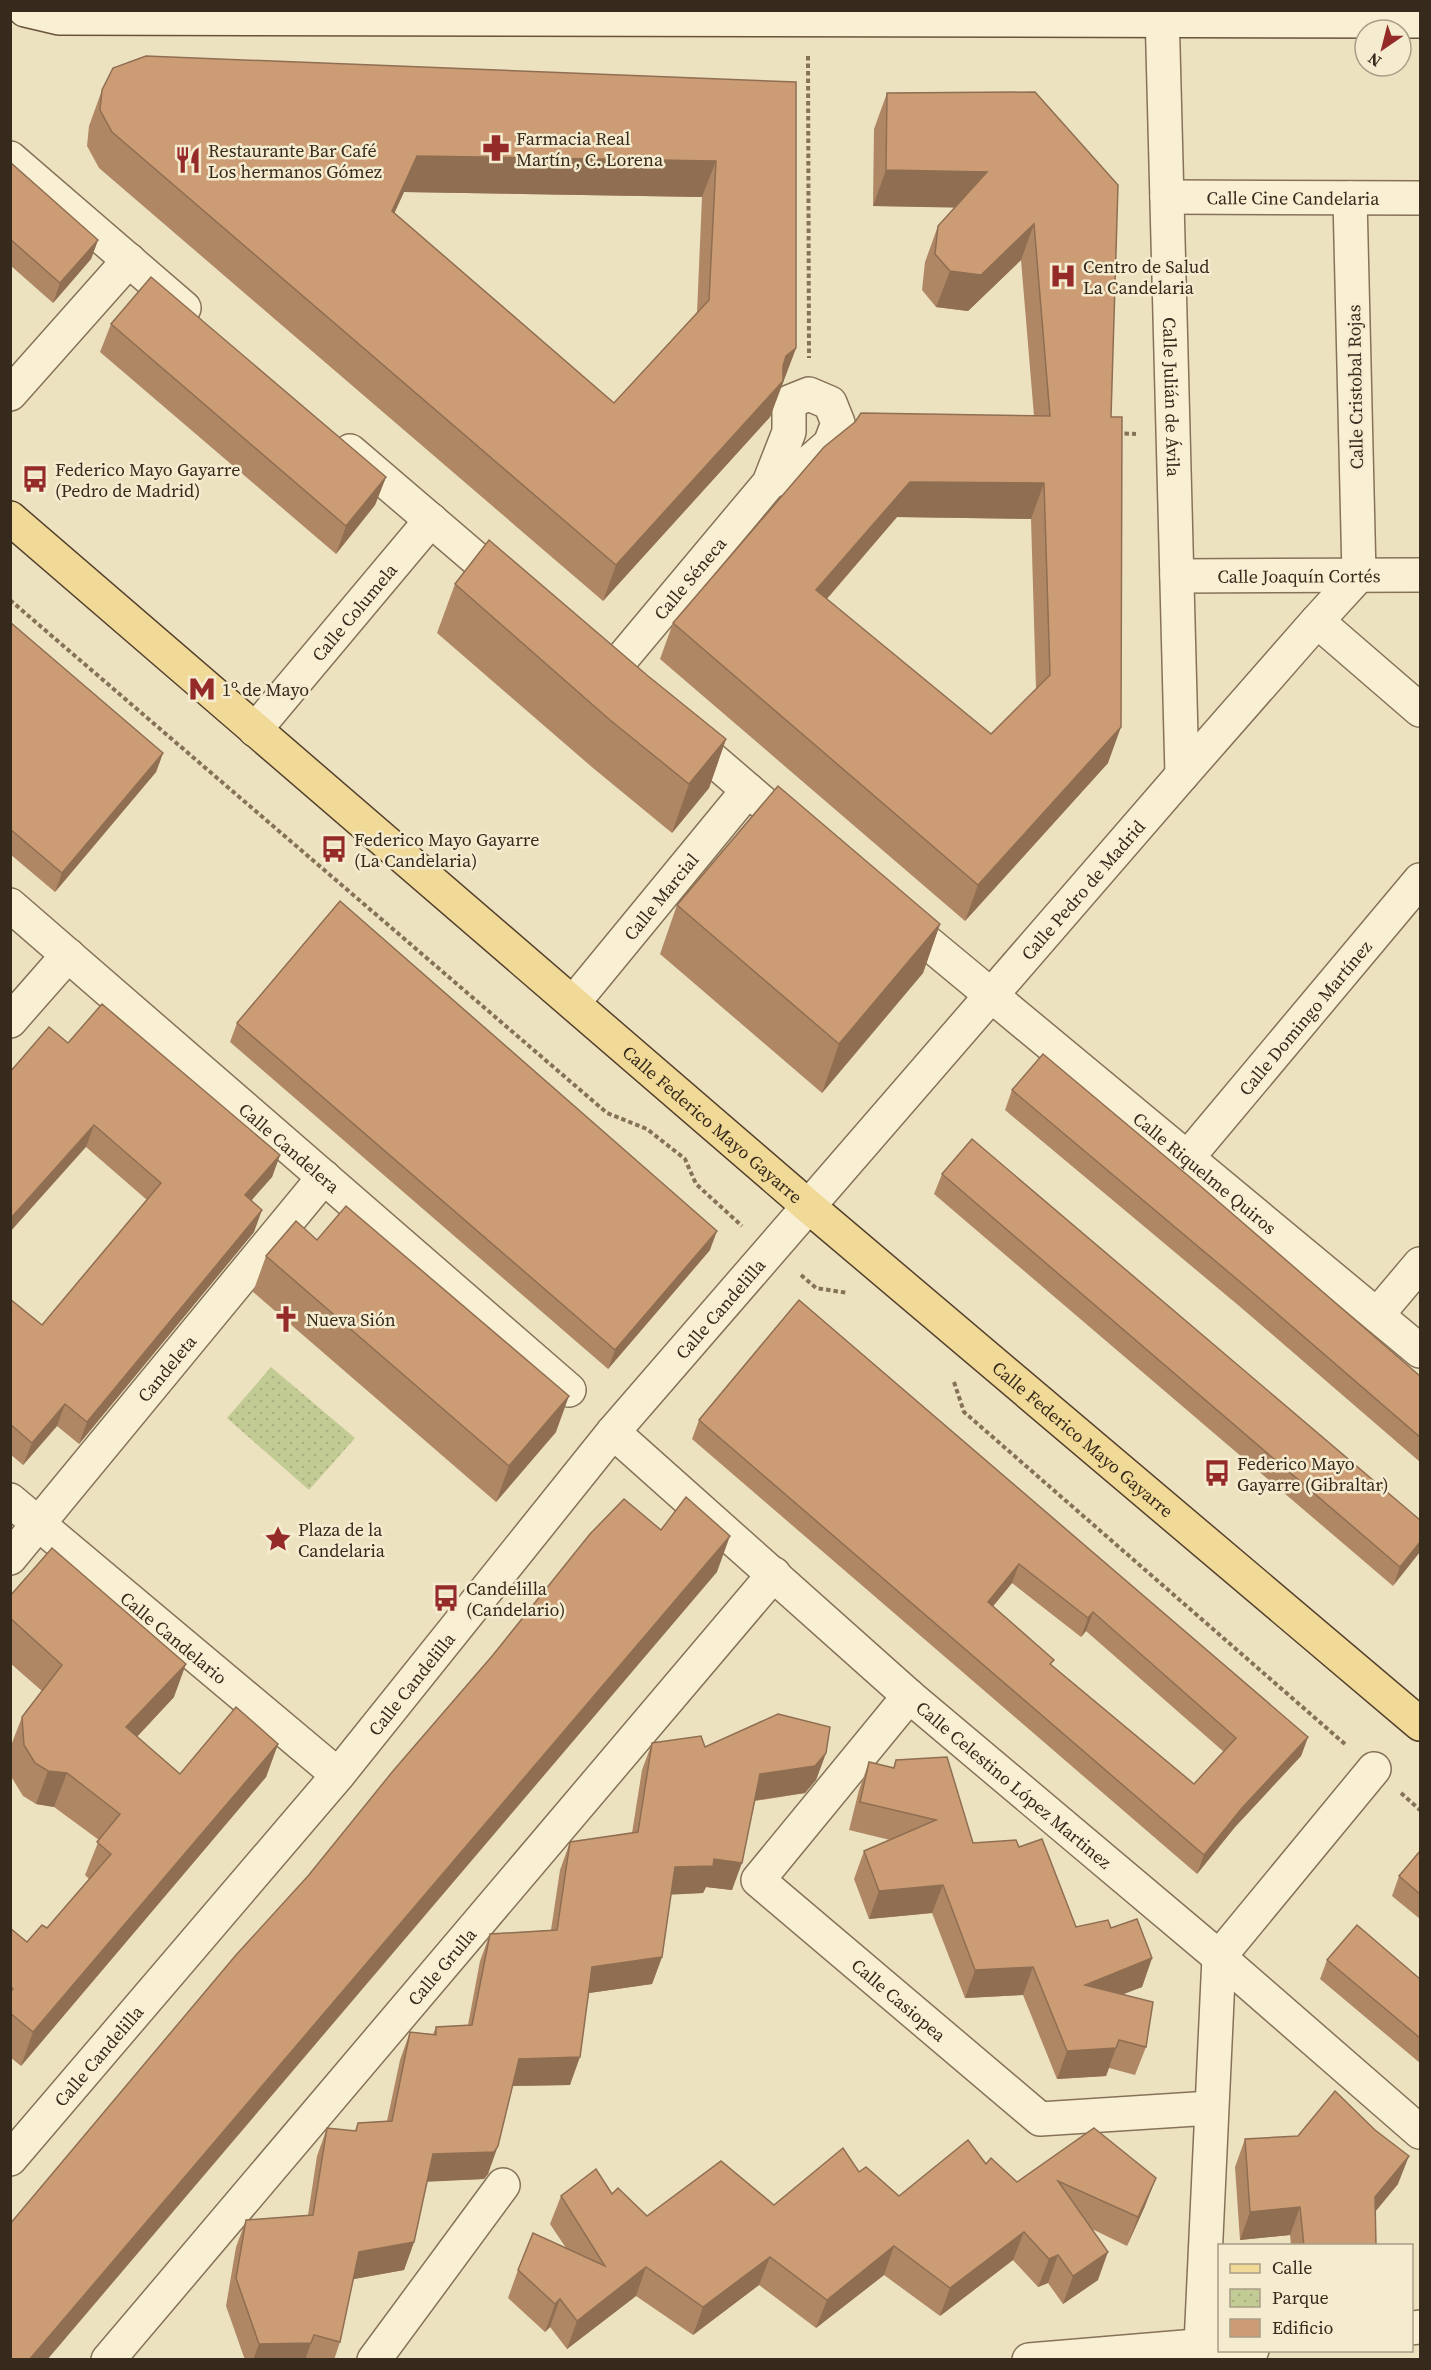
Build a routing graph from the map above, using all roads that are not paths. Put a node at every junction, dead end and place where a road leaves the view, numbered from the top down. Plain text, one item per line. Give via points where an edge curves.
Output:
1 (25, 10) edge
2 (1162, 15) edge
3 (1420, 21) edge
4 (10, 158) edge
5 (1167, 197) junction
6 (1350, 198) junction
7 (1420, 198) edge
8 (129, 260) junction
9 (209, 329) edge
10 (10, 394) edge
11 (324, 428) edge
12 (769, 483) junction
13 (10, 518) edge
14 (431, 520) junction
15 (1359, 575) junction
16 (1420, 575) edge
17 (1177, 576) junction
18 (529, 604) edge
19 (1317, 621) junction
20 (636, 695) edge
21 (1420, 710) edge
22 (662, 717) edge
23 (255, 730) junction
24 (1182, 775) junction
25 (748, 790) junction
26 (820, 851) edge
27 (1420, 880) edge
28 (874, 897) edge
29 (10, 905) edge
30 (68, 955) junction
31 (990, 996) junction
32 (573, 1003) junction
33 (10, 1021) edge
34 (1188, 1157) junction
35 (324, 1177) junction
36 (808, 1206) junction
37 (1420, 1263) edge
38 (1377, 1315) junction
39 (1420, 1351) edge
40 (569, 1390) dead end
41 (614, 1432) junction
42 (10, 1500) edge
43 (39, 1525) junction
44 (10, 1558) edge
45 (774, 1574) junction
46 (909, 1696) junction
47 (1419, 1720) edge
48 (1374, 1768) road end
49 (338, 1775) junction
50 (1219, 1957) junction
51 (1211, 2108) junction
52 (1420, 2132) edge
53 (10, 2159) edge
54 (503, 2185) dead end
55 (1210, 2345) edge
56 (108, 2360) edge
57 (374, 2360) edge
58 (1029, 2360) edge

1 - 2 street via 59,18 808,19
2 - 3 street
2 - 5 street, Calle Julián de Ávila
4 - 8 street
5 - 6 street, Calle Cine Candelaria
5 - 17 street, Calle Julián de Ávila
6 - 7 street, Calle Cine Candelaria
6 - 15 street, Calle Cristobal Rojas
8 - 9 street
8 - 10 street
11 - 14 street
12 - 12 street, Calle Séneca via 806,465 830,444 838,423 830,403 809,394 789,402 789,432
12 - 20 street, Calle Séneca via 601,665
13 - 23 main road, Calle Federico Mayo Gayarre
14 - 18 street
14 - 23 street, Calle Columela
15 - 16 street, Calle Joaquín Cortés
15 - 17 street, Calle Joaquín Cortés
15 - 19 street, Calle Pedro de Madrid
17 - 24 street, Calle Julián de Ávila
19 - 21 street
19 - 24 street, Calle Pedro de Madrid
22 - 25 street
23 - 32 main road, Calle Federico Mayo Gayarre
24 - 31 street, Calle Pedro de Madrid
25 - 26 street
25 - 32 street, Calle Marcial
27 - 34 street, Calle Domingo Martínez
28 - 31 street, Calle Riquelme Quiros
29 - 30 street, Calle Candelera
30 - 33 street
30 - 35 street, Calle Candelera
31 - 34 street, Calle Riquelme Quiros
31 - 36 street, Calle Pedro de Madrid
32 - 36 main road, Calle Federico Mayo Gayarre
34 - 38 street, Calle Riquelme Quiros
35 - 40 street, Calle Candelera
35 - 43 street, Candeleta
36 - 41 street, Calle Candelilla
36 - 47 main road, Calle Federico Mayo Gayarre
37 - 38 street
38 - 39 street, Calle Riquelme Quiros
41 - 45 street, Calle Celestino López Martinez
41 - 49 street, Calle Candelilla
42 - 43 street, Calle Candelario
43 - 44 street, Candeleta
43 - 49 street, Calle Candelario
45 - 46 street, Calle Celestino López Martinez
45 - 56 street, Calle Grulla
46 - 50 street, Calle Celestino López Martinez
46 - 51 street, Calle Casiopea via 758,1880 1040,2119
48 - 50 street
49 - 53 street, Calle Candelilla
50 - 51 street
50 - 52 street, Calle Celestino López Martinez
51 - 55 street
54 - 57 street
55 - 58 street

